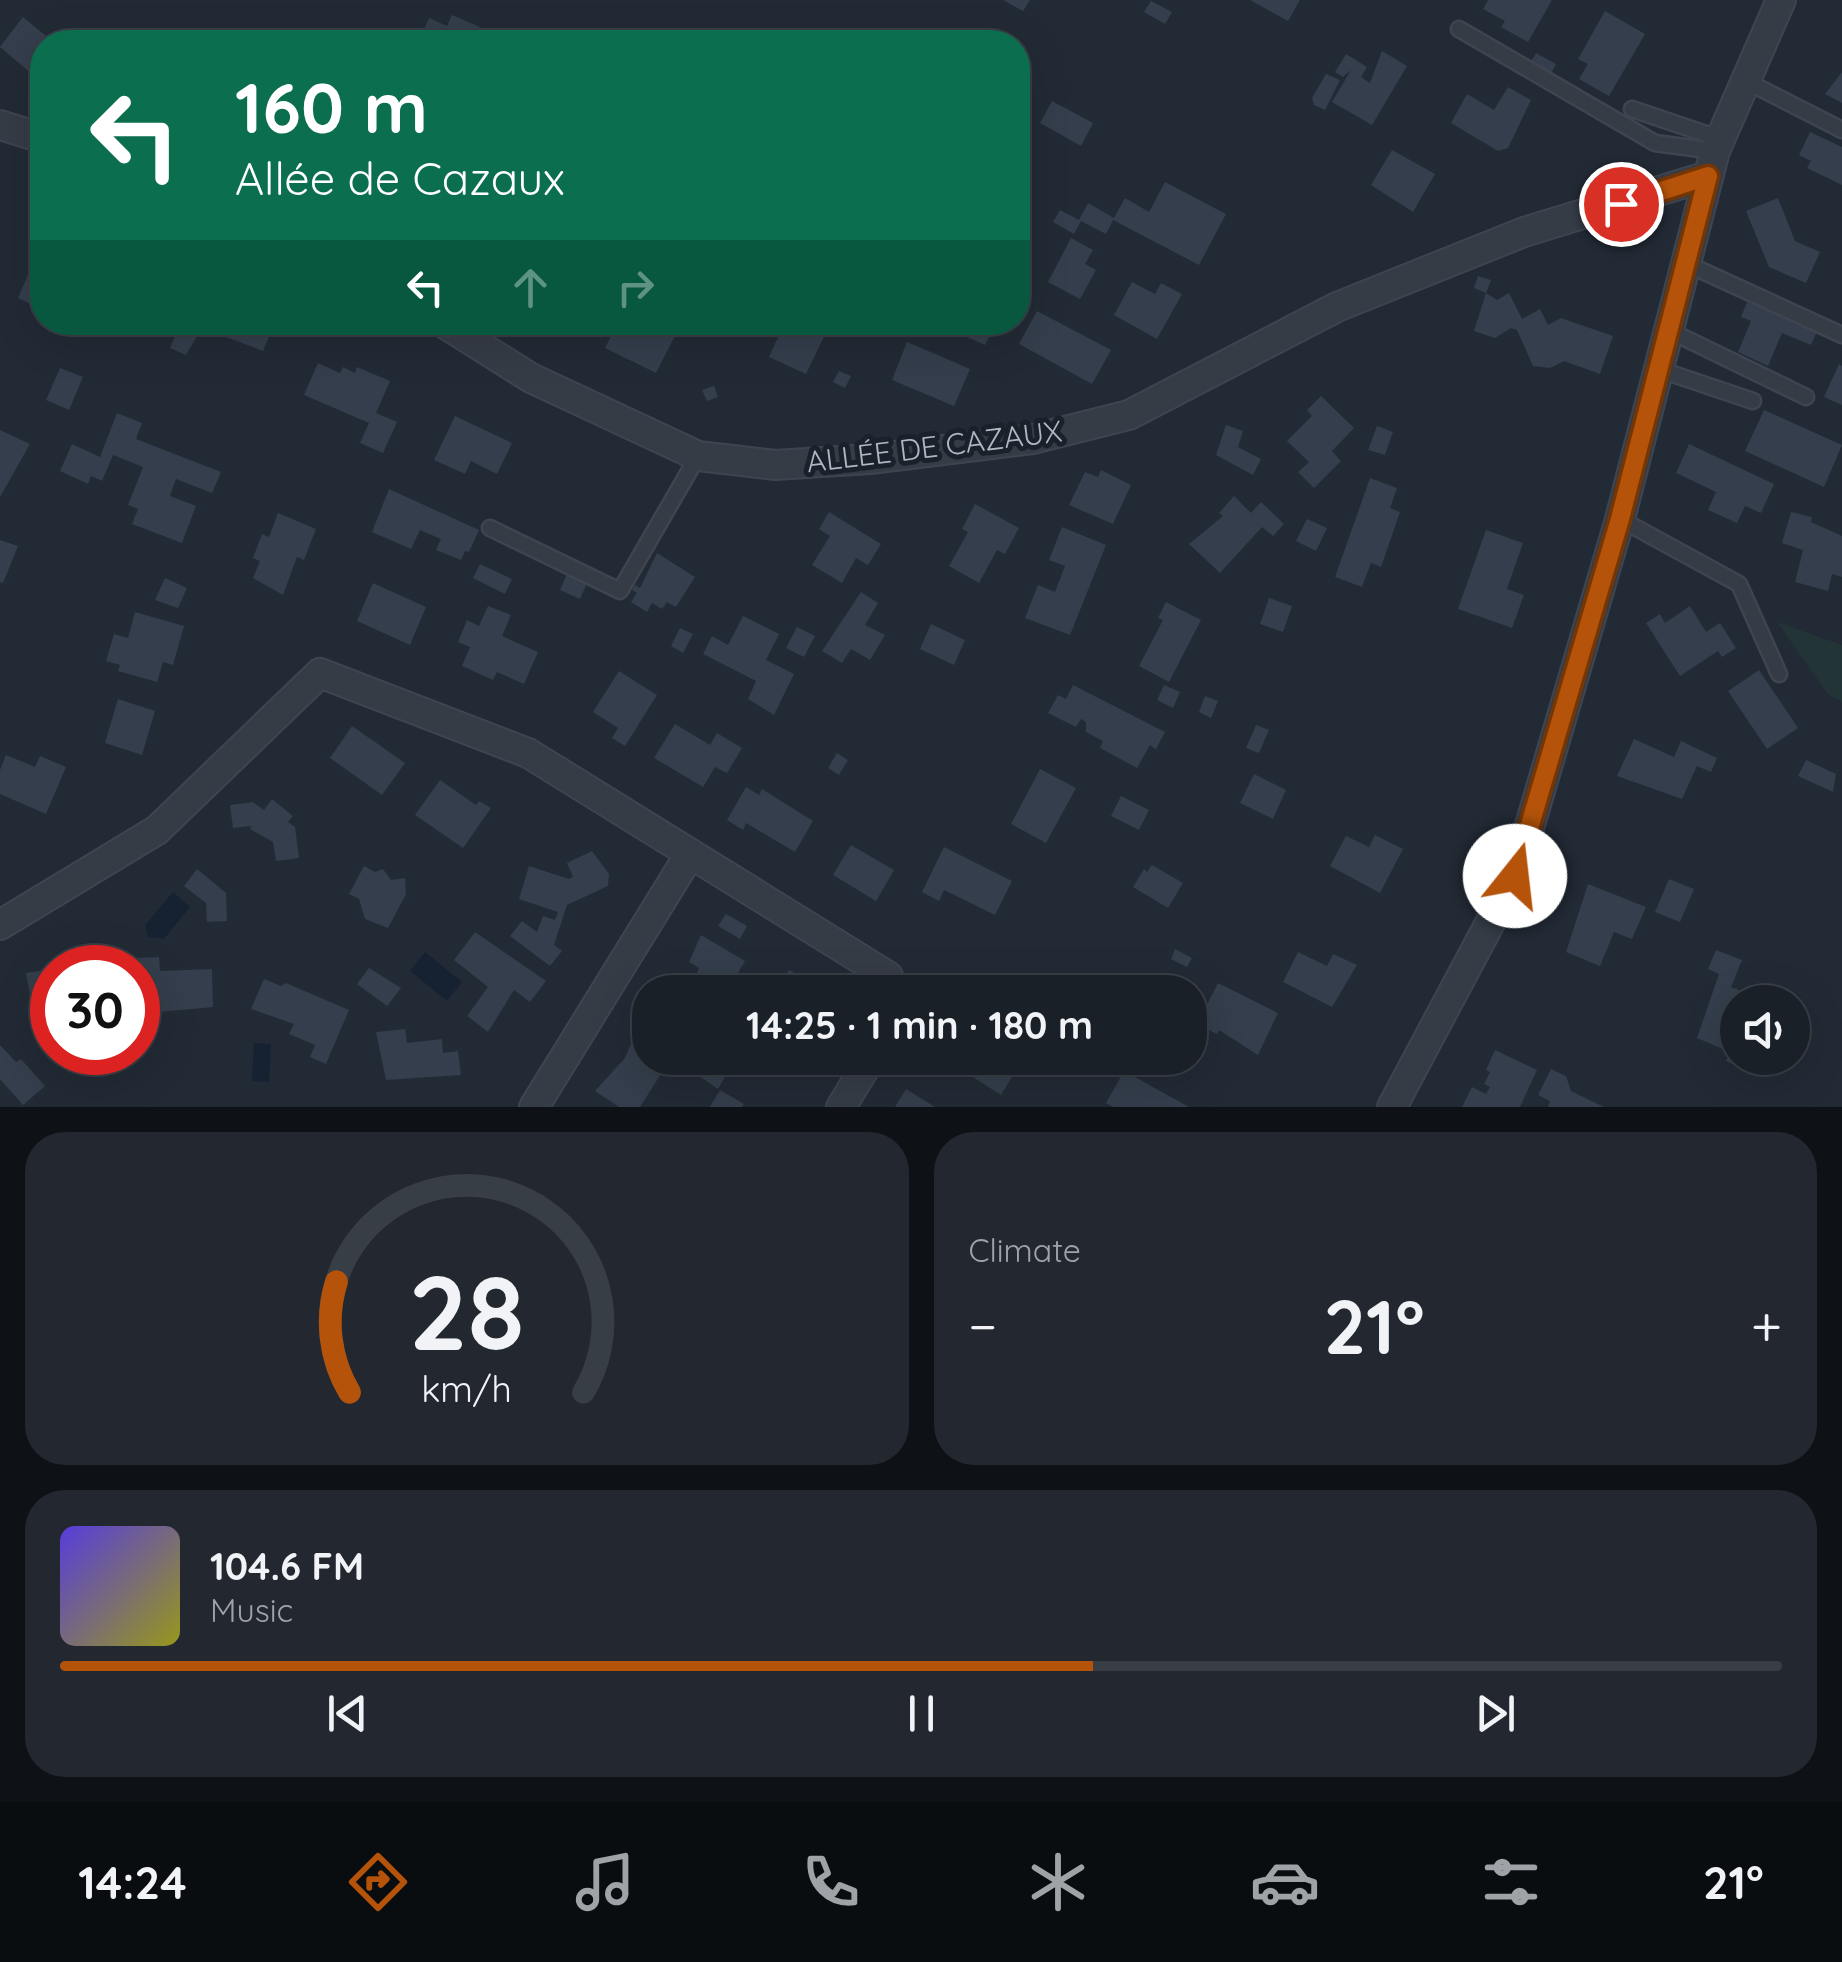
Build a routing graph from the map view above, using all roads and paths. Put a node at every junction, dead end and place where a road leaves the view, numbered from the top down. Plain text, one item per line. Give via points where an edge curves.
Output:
1 (1780, 0) edge
2 (1459, 29) dead end
3 (1746, 82) junction
4 (1632, 109) dead end
5 (0, 125) edge
6 (1842, 130) edge
7 (30, 134) edge
8 (1715, 156) junction
9 (1685, 263) junction
10 (1668, 330) junction
11 (463, 335) edge
12 (1842, 336) edge
13 (1658, 369) junction
14 (1806, 397) dead end
15 (1753, 401) dead end
16 (698, 456) junction
17 (1620, 519) junction
18 (490, 528) dead end
19 (1779, 674) dead end
20 (690, 854) junction
21 (0, 925) edge
22 (886, 975) edge
23 (860, 1075) edge
24 (534, 1107) edge
25 (840, 1107) edge
26 (1392, 1107) edge

1 - 3 street
2 - 8 lane via 1655,144
3 - 6 lane
3 - 8 street
4 - 8 lane
5 - 7 street
8 - 9 street
8 - 16 street, ALLÉE DE CAZAUX via 1337,307 1129,415 1033,440 870,459 774,465
9 - 10 street
9 - 12 lane
10 - 13 street
10 - 14 lane
11 - 16 street, ALLÉE DE CAZAUX via 531,378
13 - 15 lane
13 - 17 street
16 - 18 lane via 620,591
17 - 19 lane via 1739,584
17 - 26 street via 1515,876
20 - 21 street via 528,753 320,673 157,830
20 - 22 street
20 - 24 street
23 - 25 street

